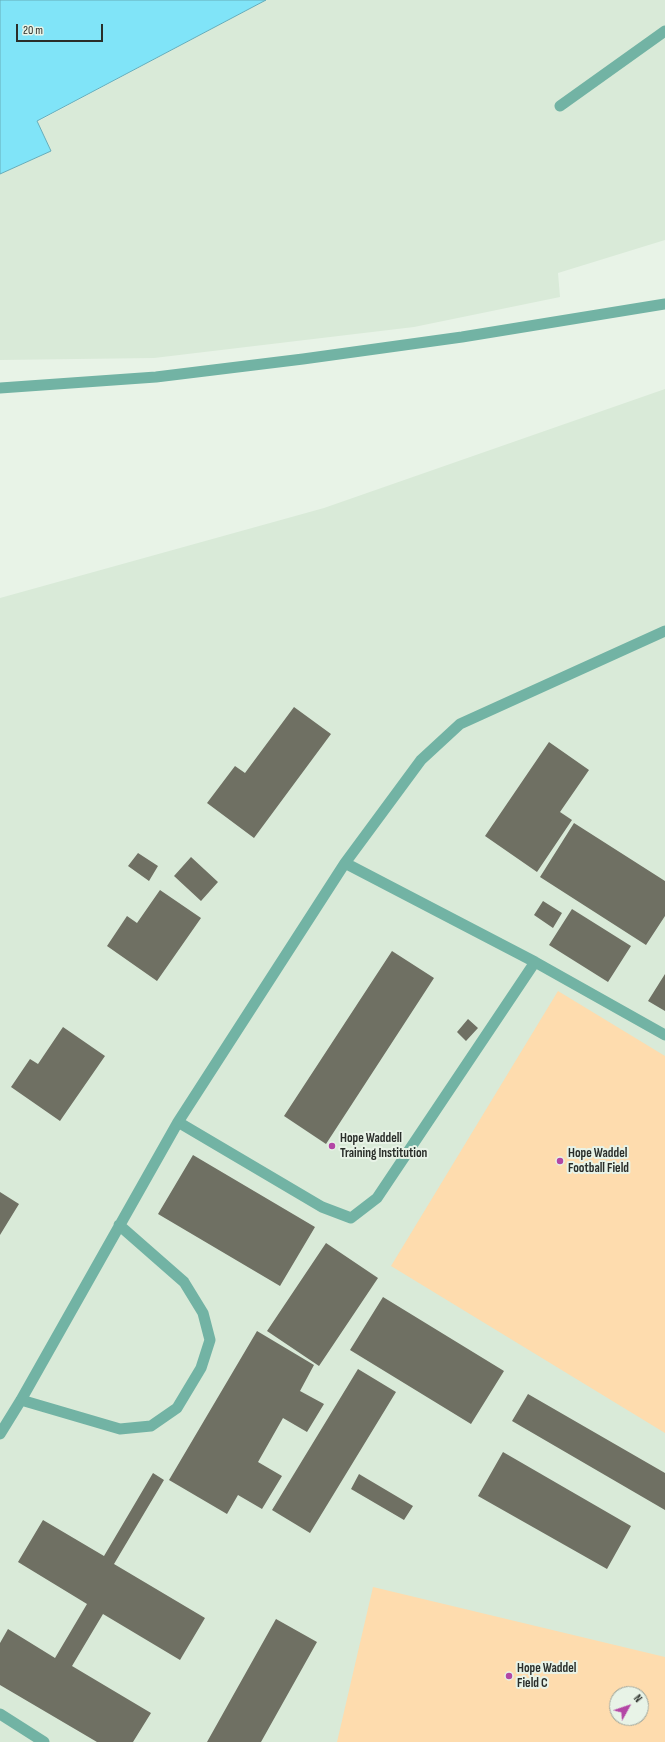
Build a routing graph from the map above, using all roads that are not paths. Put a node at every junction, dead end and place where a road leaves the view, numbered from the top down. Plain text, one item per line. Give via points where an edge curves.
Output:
1 (665, 31) edge
2 (560, 106) dead end
3 (665, 304) edge
4 (0, 388) edge
5 (665, 631) edge
6 (345, 863) junction
7 (535, 962) junction
8 (665, 1035) edge
9 (178, 1122) junction
10 (119, 1225) junction
11 (21, 1400) junction
12 (0, 1434) edge
13 (0, 1714) edge
14 (44, 1742) edge

1 - 2 street
3 - 4 street via 470,336 288,361 156,377
5 - 6 street via 460,724 421,760
6 - 7 street
6 - 9 street
7 - 8 street
7 - 9 street via 377,1198 351,1218 322,1207
9 - 10 street
10 - 11 street
10 - 11 street via 184,1282 203,1313 210,1340 202,1368 177,1408 151,1426 120,1429
11 - 12 street
13 - 14 street

